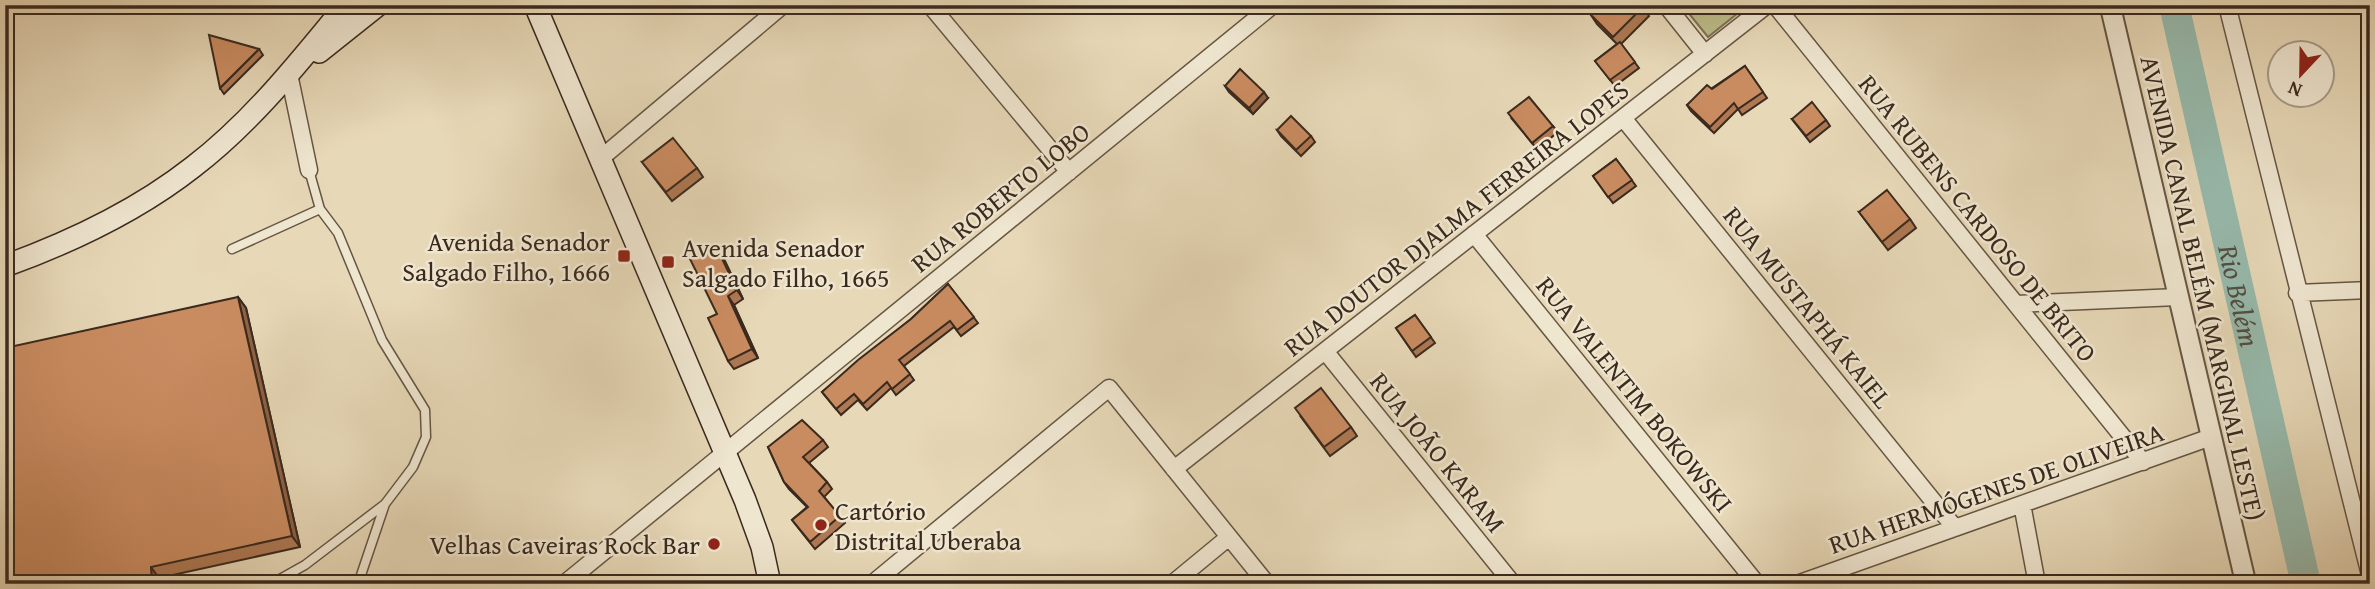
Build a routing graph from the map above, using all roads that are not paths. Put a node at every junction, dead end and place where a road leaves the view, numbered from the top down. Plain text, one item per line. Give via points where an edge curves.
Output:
1 (346, 5) edge
2 (379, 5) edge
3 (534, 5) edge
4 (783, 5) edge
5 (930, 5) edge
6 (1273, 5) edge
7 (1666, 5) edge
8 (1767, 5) edge
9 (1774, 5) edge
10 (2110, 5) edge
11 (2227, 5) edge
12 (1705, 54) junction
13 (289, 74) junction
14 (1623, 118) junction
15 (600, 159) junction
16 (309, 170) joint
17 (1069, 172) junction
18 (320, 209) junction
19 (1474, 234) junction
20 (232, 249) dead end
21 (5, 266) edge
22 (2370, 290) edge
23 (2297, 293) junction
24 (2178, 297) junction
25 (2016, 304) junction
26 (1325, 351) junction
27 (2211, 438) junction
28 (725, 453) junction
29 (2143, 462) junction
30 (1174, 468) junction
31 (385, 504) junction
32 (2022, 504) junction
33 (1955, 528) junction
34 (1229, 537) junction
35 (2370, 575) edge
36 (271, 584) edge
37 (358, 584) edge
38 (564, 584) edge
39 (770, 584) edge
40 (872, 584) edge
41 (1172, 584) edge
42 (1267, 584) edge
43 (1513, 584) edge
44 (1757, 584) edge
45 (1797, 584) edge
46 (2038, 584) edge
47 (2246, 584) edge

1 - 13 main road
2 - 13 main road
3 - 15 main road
4 - 15 street
5 - 17 street
6 - 17 street, RUA ROBERTO LOBO
7 - 12 street
8 - 12 street, RUA DOUTOR DJALMA FERREIRA LOPES
9 - 25 street, RUA RUBENS CARDOSO DE BRITO
10 - 24 street, AVENIDA CANAL BELÉM (MARGINAL LESTE)
11 - 23 street
12 - 14 street, RUA DOUTOR DJALMA FERREIRA LOPES
13 - 16 street
13 - 21 main road via 207,156 172,183 76,237
14 - 19 street, RUA DOUTOR DJALMA FERREIRA LOPES
14 - 33 street, RUA MUSTAPHÁ KAIEL
15 - 28 main road
16 - 18 lane
17 - 28 street, RUA ROBERTO LOBO
18 - 20 lane
18 - 31 lane via 338,233 382,340 425,410 422,447
19 - 26 street, RUA DOUTOR DJALMA FERREIRA LOPES
19 - 44 street, RUA VALENTIM BOKOWSKI
22 - 23 street
23 - 35 street
24 - 25 street
24 - 27 street, AVENIDA CANAL BELÉM (MARGINAL LESTE)
25 - 29 street, RUA RUBENS CARDOSO DE BRITO
26 - 30 street, RUA DOUTOR DJALMA FERREIRA LOPES
26 - 43 street, RUA JOÃO KARAM
27 - 29 street, RUA HERMÓGENES DE OLIVEIRA
27 - 47 street, AVENIDA CANAL BELÉM (MARGINAL LESTE)
28 - 38 street, RUA ROBERTO LOBO
28 - 39 main road via 755,525
29 - 32 street, RUA HERMÓGENES DE OLIVEIRA
30 - 34 street
30 - 40 street via 1109,388
31 - 36 lane via 305,565
31 - 37 lane
32 - 33 street, RUA HERMÓGENES DE OLIVEIRA
32 - 46 street
33 - 45 street, RUA HERMÓGENES DE OLIVEIRA
34 - 41 street
34 - 42 street

